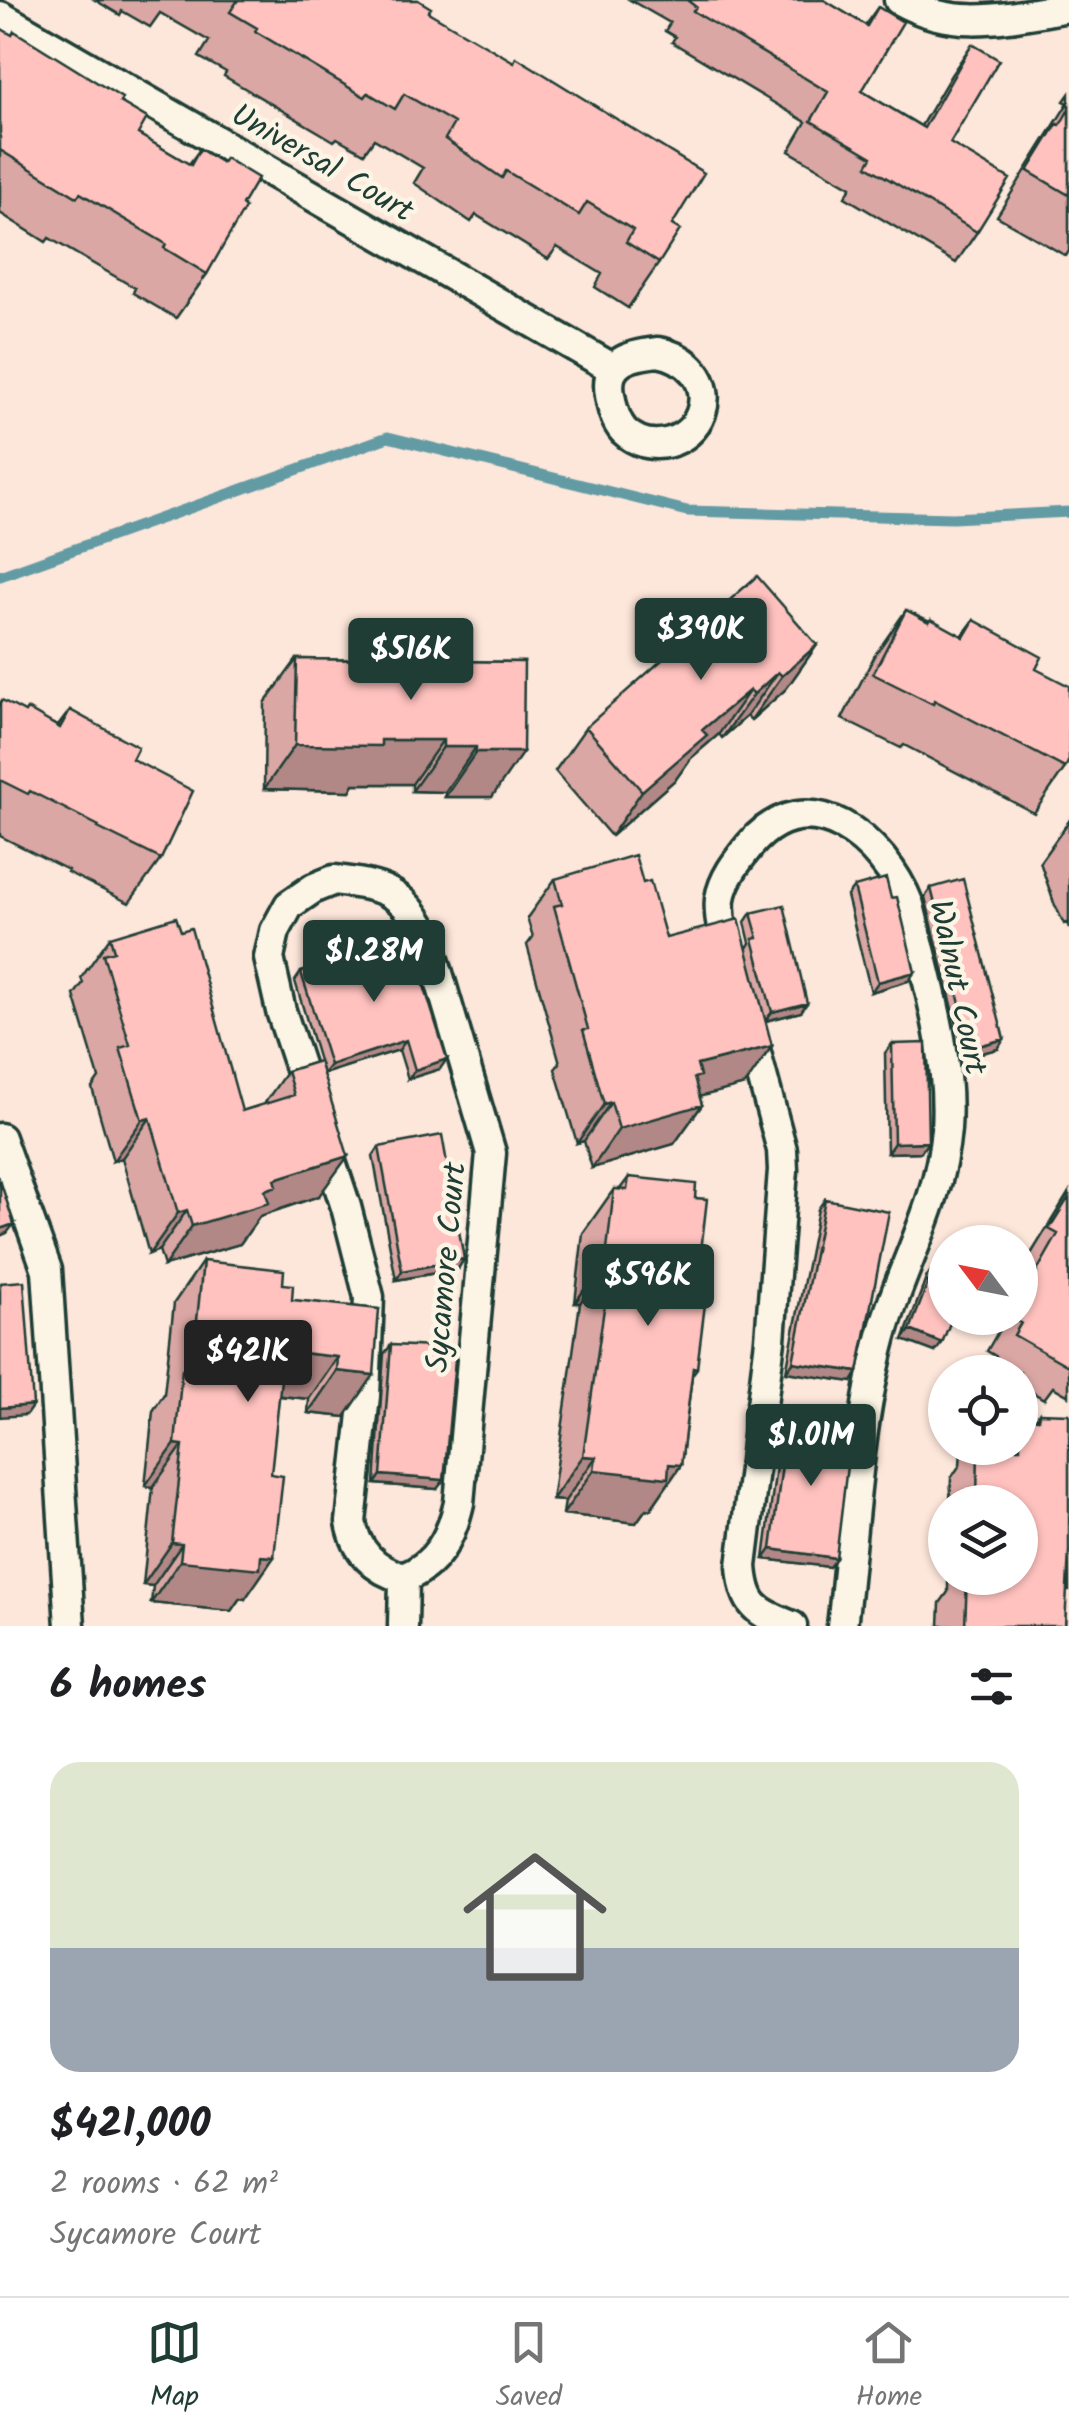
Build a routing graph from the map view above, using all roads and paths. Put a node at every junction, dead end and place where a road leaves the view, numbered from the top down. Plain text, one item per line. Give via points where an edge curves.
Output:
1 (899, 0) edge
2 (1069, 7) edge
3 (0, 16) edge
4 (612, 368) dead end
5 (0, 1138) edge
6 (404, 1578) junction
7 (70, 1626) edge
8 (403, 1626) edge
9 (792, 1626) edge
10 (842, 1626) edge

1 - 2 street via 950,20
3 - 4 street, Universal Court
5 - 7 street via 48,1270
6 - 6 street, Sycamore Court via 435,1558 456,1514 491,1153 427,936 413,911 382,888 334,880 289,906 269,958 369,1297 350,1522 368,1560
6 - 8 street
9 - 10 street, Walnut Court via 754,1607 744,1592 782,1150 720,903 730,872 766,830 817,816 844,827 886,860 909,905 944,1058 946,1128 938,1186 874,1372

